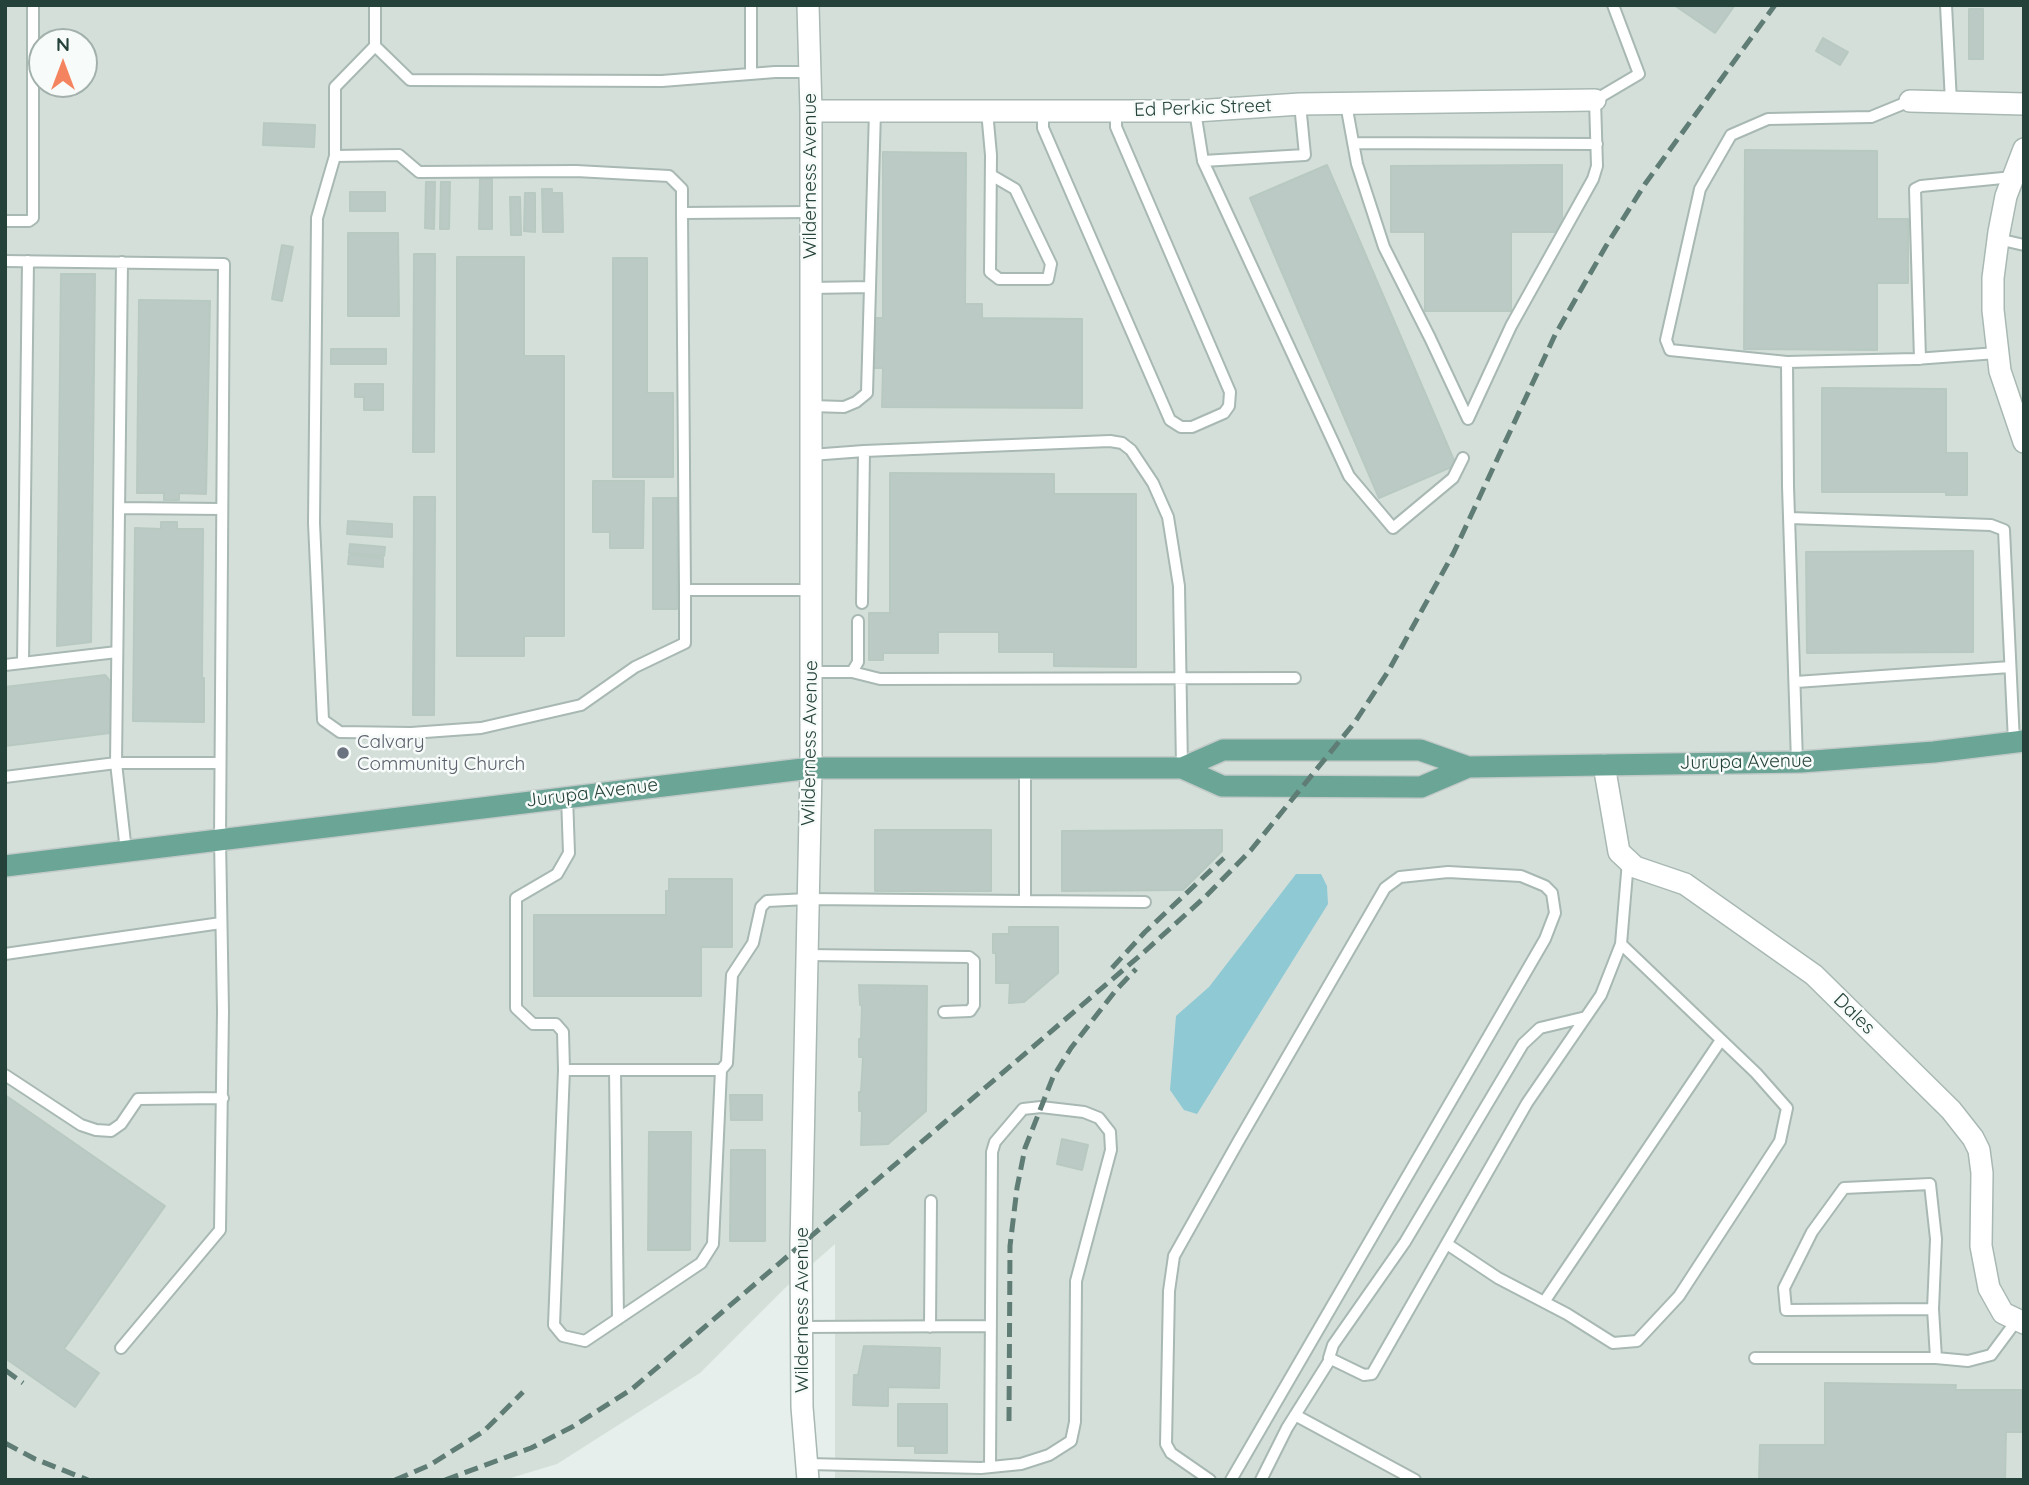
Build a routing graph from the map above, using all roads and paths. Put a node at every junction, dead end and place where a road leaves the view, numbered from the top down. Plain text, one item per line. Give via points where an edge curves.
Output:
1 (33, 5) edge
2 (374, 5) edge
3 (751, 5) edge
4 (808, 5) edge
5 (1614, 5) edge
6 (1946, 5) edge
7 (375, 46) junction
8 (809, 72) junction
9 (751, 74) junction
10 (1595, 100) junction
11 (1910, 101) joint
12 (1951, 102) junction
13 (1346, 103) junction
14 (1300, 104) junction
15 (2024, 104) edge
16 (811, 111) junction
17 (875, 111) junction
18 (987, 111) junction
19 (1043, 111) junction
20 (1116, 111) junction
21 (1195, 111) junction
22 (1353, 143) junction
23 (1597, 144) junction
24 (2024, 149) edge
25 (335, 156) junction
26 (1203, 161) junction
27 (991, 175) junction
28 (2013, 177) junction
29 (811, 212) junction
30 (682, 213) junction
31 (5, 221) edge
32 (1998, 239) junction
33 (2024, 245) edge
34 (5, 261) edge
35 (28, 261) junction
36 (122, 262) junction
37 (870, 287) junction
38 (811, 288) junction
39 (1997, 353) junction
40 (1920, 359) junction
41 (1787, 362) junction
42 (811, 406) junction
43 (2024, 442) edge
44 (864, 450) junction
45 (811, 455) junction
46 (1463, 458) dead end
47 (120, 508) junction
48 (222, 509) junction
49 (1790, 518) junction
50 (685, 590) junction
51 (811, 590) junction
52 (862, 603) dead end
53 (858, 621) dead end
54 (117, 652) junction
55 (23, 663) junction
56 (5, 665) edge
57 (2010, 667) junction
58 (811, 672) junction
59 (852, 672) junction
60 (1295, 678) dead end
61 (1180, 679) junction
62 (1796, 682) junction
63 (2019, 741) edge
64 (116, 762) junction
65 (1797, 762) junction
66 (220, 763) junction
67 (1604, 765) junction
68 (1468, 767) junction
69 (811, 768) junction
70 (1025, 768) junction
71 (1182, 768) junction
72 (5, 777) edge
73 (567, 796) junction
74 (219, 839) junction
75 (126, 851) junction
76 (1628, 861) junction
77 (5, 866) edge
78 (808, 899) junction
79 (1025, 901) junction
80 (1144, 902) dead end
81 (221, 923) junction
82 (1622, 944) junction
83 (5, 954) edge
84 (807, 955) junction
85 (944, 1012) dead end
86 (1586, 1017) junction
87 (1721, 1040) junction
88 (564, 1070) junction
89 (615, 1070) junction
90 (721, 1070) junction
91 (5, 1075) edge
92 (223, 1098) junction
93 (931, 1201) dead end
94 (1447, 1244) junction
95 (1544, 1302) junction
96 (1933, 1309) junction
97 (618, 1319) junction
98 (2020, 1322) edge
99 (991, 1326) junction
100 (802, 1327) junction
101 (930, 1327) junction
102 (121, 1348) dead end
103 (1331, 1358) junction
104 (1755, 1359) dead end
105 (1936, 1359) junction
106 (1295, 1415) junction
107 (990, 1467) junction
108 (807, 1472) edge
109 (1210, 1480) edge
110 (1231, 1480) edge
111 (1261, 1480) edge
112 (1415, 1480) edge

1 - 31 lane via 33,218
2 - 7 lane
3 - 9 lane
4 - 8 street, Wilderness Avenue
5 - 10 lane via 1639,74
6 - 12 lane
7 - 9 lane via 410,80 662,81
7 - 25 lane via 335,87
8 - 9 lane
8 - 16 street, Wilderness Avenue
10 - 13 street, Ed Perkic Street
10 - 23 lane
11 - 12 street
11 - 41 lane via 1871,117 1768,119 1731,135 1700,189 1666,340 1670,350
12 - 15 street
13 - 14 street, Ed Perkic Street
13 - 22 lane
14 - 21 street, Ed Perkic Street
14 - 26 lane via 1305,155
16 - 17 street, Ed Perkic Street
16 - 29 street, Wilderness Avenue
17 - 18 street, Ed Perkic Street
17 - 37 lane
18 - 19 street, Ed Perkic Street
18 - 27 lane
19 - 20 street, Ed Perkic Street
19 - 20 lane via 1043,128 1170,420 1192,427 1224,413 1230,392 1116,127
20 - 21 street, Ed Perkic Street
21 - 26 lane
22 - 23 lane
22 - 23 lane via 1384,247 1468,419 1511,327 1593,179
24 - 28 street
25 - 30 lane via 399,155 419,172 576,171 668,176 682,189
25 - 50 lane via 317,218 314,523 323,720 340,732 411,733 481,728 581,705 635,667 685,643
26 - 46 lane via 1349,477 1394,528 1453,478
27 - 27 lane via 990,272 999,279 1048,279 1051,264 1015,189
28 - 32 street
28 - 40 lane via 1915,189
29 - 30 lane
29 - 38 street, Wilderness Avenue
30 - 50 lane
32 - 33 lane
32 - 39 street via 1993,289
34 - 35 lane
35 - 36 lane
35 - 55 lane
36 - 47 lane
36 - 48 lane via 224,264
37 - 38 lane
37 - 42 lane via 867,393 844,407
38 - 42 street, Wilderness Avenue
39 - 40 lane
39 - 43 street
40 - 41 lane
41 - 49 lane
42 - 45 street, Wilderness Avenue
44 - 45 lane
44 - 52 lane
44 - 61 lane via 1122,443 1153,483 1168,517 1180,586
45 - 51 street, Wilderness Avenue
47 - 48 lane
47 - 54 lane
48 - 66 lane
49 - 57 lane via 1991,525 2004,530
49 - 62 lane
50 - 51 lane
51 - 58 street, Wilderness Avenue
53 - 59 lane via 858,662
54 - 55 lane
54 - 64 lane
55 - 56 lane
57 - 62 lane
57 - 63 lane
58 - 59 lane
58 - 69 street, Wilderness Avenue
59 - 61 lane via 880,679
60 - 61 lane
61 - 71 lane
62 - 65 lane
63 - 65 main road, Jurupa Avenue
64 - 66 lane
64 - 72 lane
64 - 75 lane
65 - 67 main road, Jurupa Avenue
66 - 74 lane
67 - 68 main road, Jurupa Avenue
67 - 76 street via 1619,852
68 - 71 main road, Jurupa Avenue via 1420,750 1223,750
68 - 71 main road, Jurupa Avenue via 1421,787 1222,786
69 - 70 main road, Jurupa Avenue
69 - 73 main road, Jurupa Avenue
69 - 78 street, Wilderness Avenue
70 - 71 main road, Jurupa Avenue
70 - 79 lane
73 - 74 main road, Jurupa Avenue
73 - 88 lane via 569,853 557,874 516,898 516,1008 533,1024 556,1024 563,1032
74 - 75 main road, Jurupa Avenue
74 - 81 lane
75 - 77 main road, Jurupa Avenue
76 - 82 lane
76 - 98 street, Dales via 1685,884 1814,975 1951,1110 1979,1150 1981,1246 1989,1288 2003,1313
78 - 79 lane
78 - 84 street, Wilderness Avenue
78 - 90 lane via 767,901 761,907 753,943 732,975 727,1063
79 - 80 lane
81 - 83 lane
81 - 92 lane
82 - 86 lane via 1601,995
82 - 87 lane
84 - 85 lane via 968,957 974,961 974,1005 970,1011
84 - 100 street, Wilderness Avenue
86 - 94 lane via 1527,1104
86 - 103 lane via 1540,1028 1523,1044 1405,1242 1333,1345
87 - 95 lane
87 - 95 lane via 1787,1108 1780,1142 1679,1296 1637,1341 1613,1343
88 - 89 lane
88 - 97 lane via 554,1325 563,1335 585,1341
89 - 90 lane
89 - 97 lane
90 - 97 lane via 713,1244 701,1263
91 - 92 lane via 96,1130 111,1131 121,1124 138,1099
92 - 102 lane via 220,1230
93 - 101 lane
94 - 95 lane via 1497,1278
94 - 103 lane via 1372,1374 1364,1375
96 - 96 lane via 1936,1239 1930,1184 1844,1188 1812,1232 1784,1288 1786,1310
96 - 105 lane
98 - 105 lane via 1991,1355 1968,1362
99 - 101 lane
99 - 107 lane
99 - 107 lane via 995,1142 1023,1109 1052,1108 1099,1118 1110,1132 1111,1150 1076,1282 1071,1441 1049,1455 1021,1464
100 - 101 lane
100 - 108 street, Wilderness Avenue
103 - 106 lane
104 - 105 lane
106 - 111 lane
106 - 112 lane
107 - 108 lane
109 - 110 lane via 1171,1454 1166,1444 1169,1291 1174,1256 1385,888 1400,877 1448,872 1521,876 1545,886 1552,893 1555,913 1545,939

